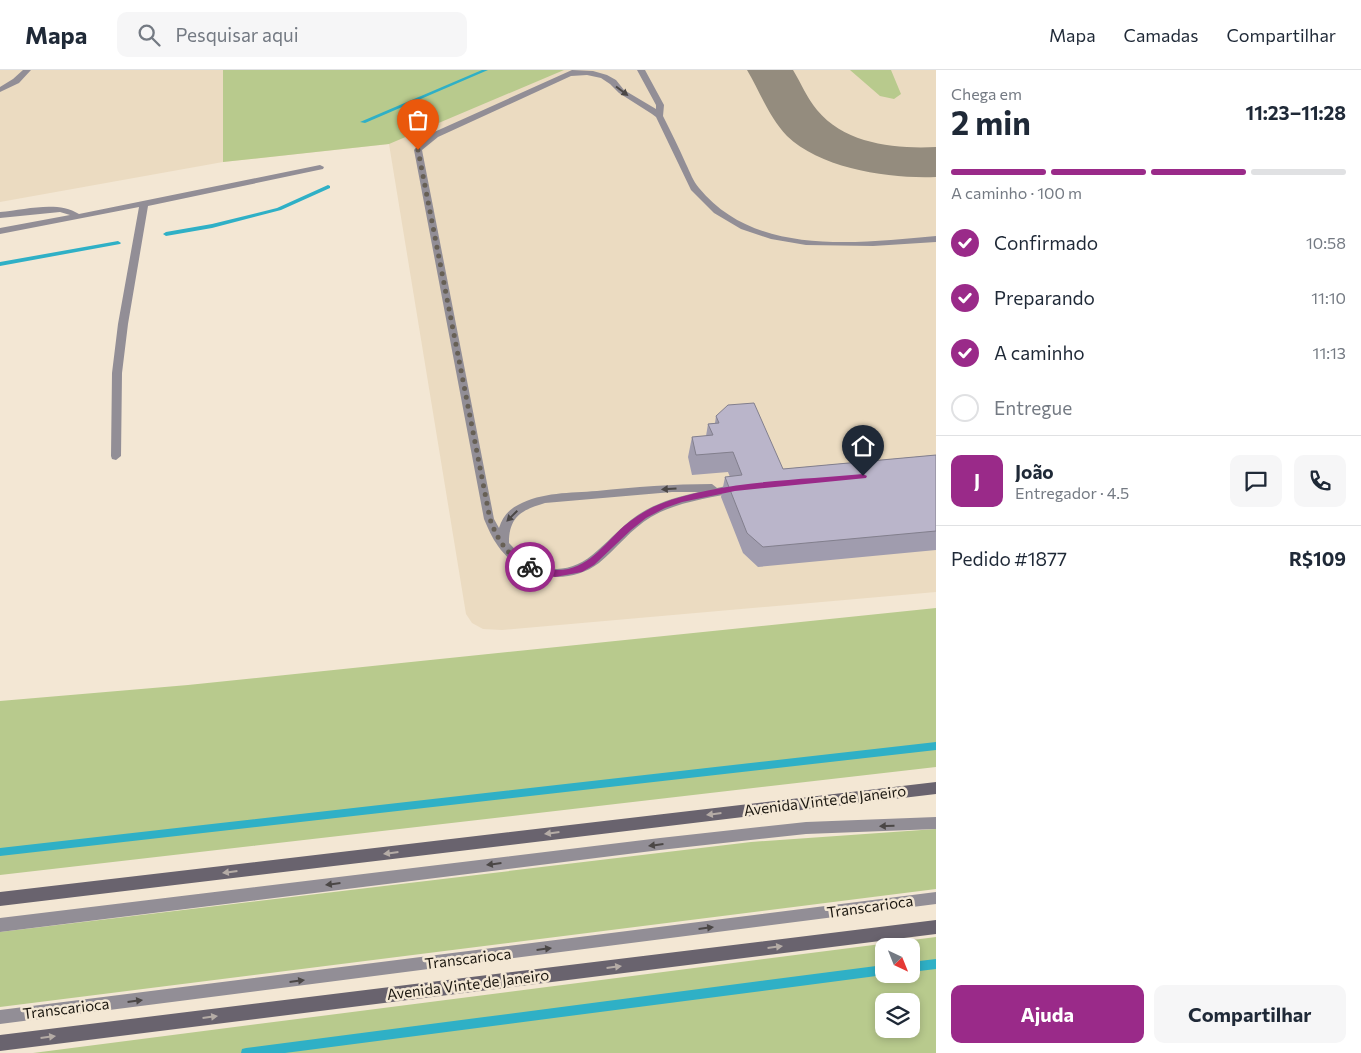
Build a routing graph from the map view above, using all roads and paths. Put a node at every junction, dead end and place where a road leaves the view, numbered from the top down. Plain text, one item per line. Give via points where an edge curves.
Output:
1 (27, 70) edge
2 (578, 70) edge
3 (641, 70) edge
4 (562, 77) junction
5 (0, 90) edge
6 (659, 116) junction
7 (320, 167) dead end
8 (144, 204) junction
9 (0, 215) edge
10 (78, 217) junction
11 (0, 231) edge
12 (936, 239) edge
13 (116, 456) dead end
14 (740, 488) joint
15 (503, 545) junction
16 (936, 788) edge
17 (936, 823) edge
18 (936, 898) edge
19 (0, 899) edge
20 (0, 925) edge
21 (936, 927) edge
22 (0, 1017) edge
23 (0, 1043) edge

1 - 5 lane
2 - 4 lane
3 - 6 lane via 660,105
4 -> 6 lane via 584,73 604,76 624,94 651,107
4 - 15 lane via 435,135 418,150 490,519
6 - 12 lane via 694,188 726,217 743,225 780,238 822,245
7 - 8 lane
8 - 10 lane
8 - 13 lane via 117,373
9 - 10 lane via 60,209
10 - 11 lane
14 -> 15 lane via 672,488 545,499 527,504 506,520 502,532
14 - 15 lane via 656,509 628,528 591,563 572,572 555,574 535,569 516,560
16 -> 19 street, Avenida Vinte de Janeiro
17 -> 20 lane via 806,828
22 -> 18 lane, Transcarioca
23 -> 21 street, Avenida Vinte de Janeiro

